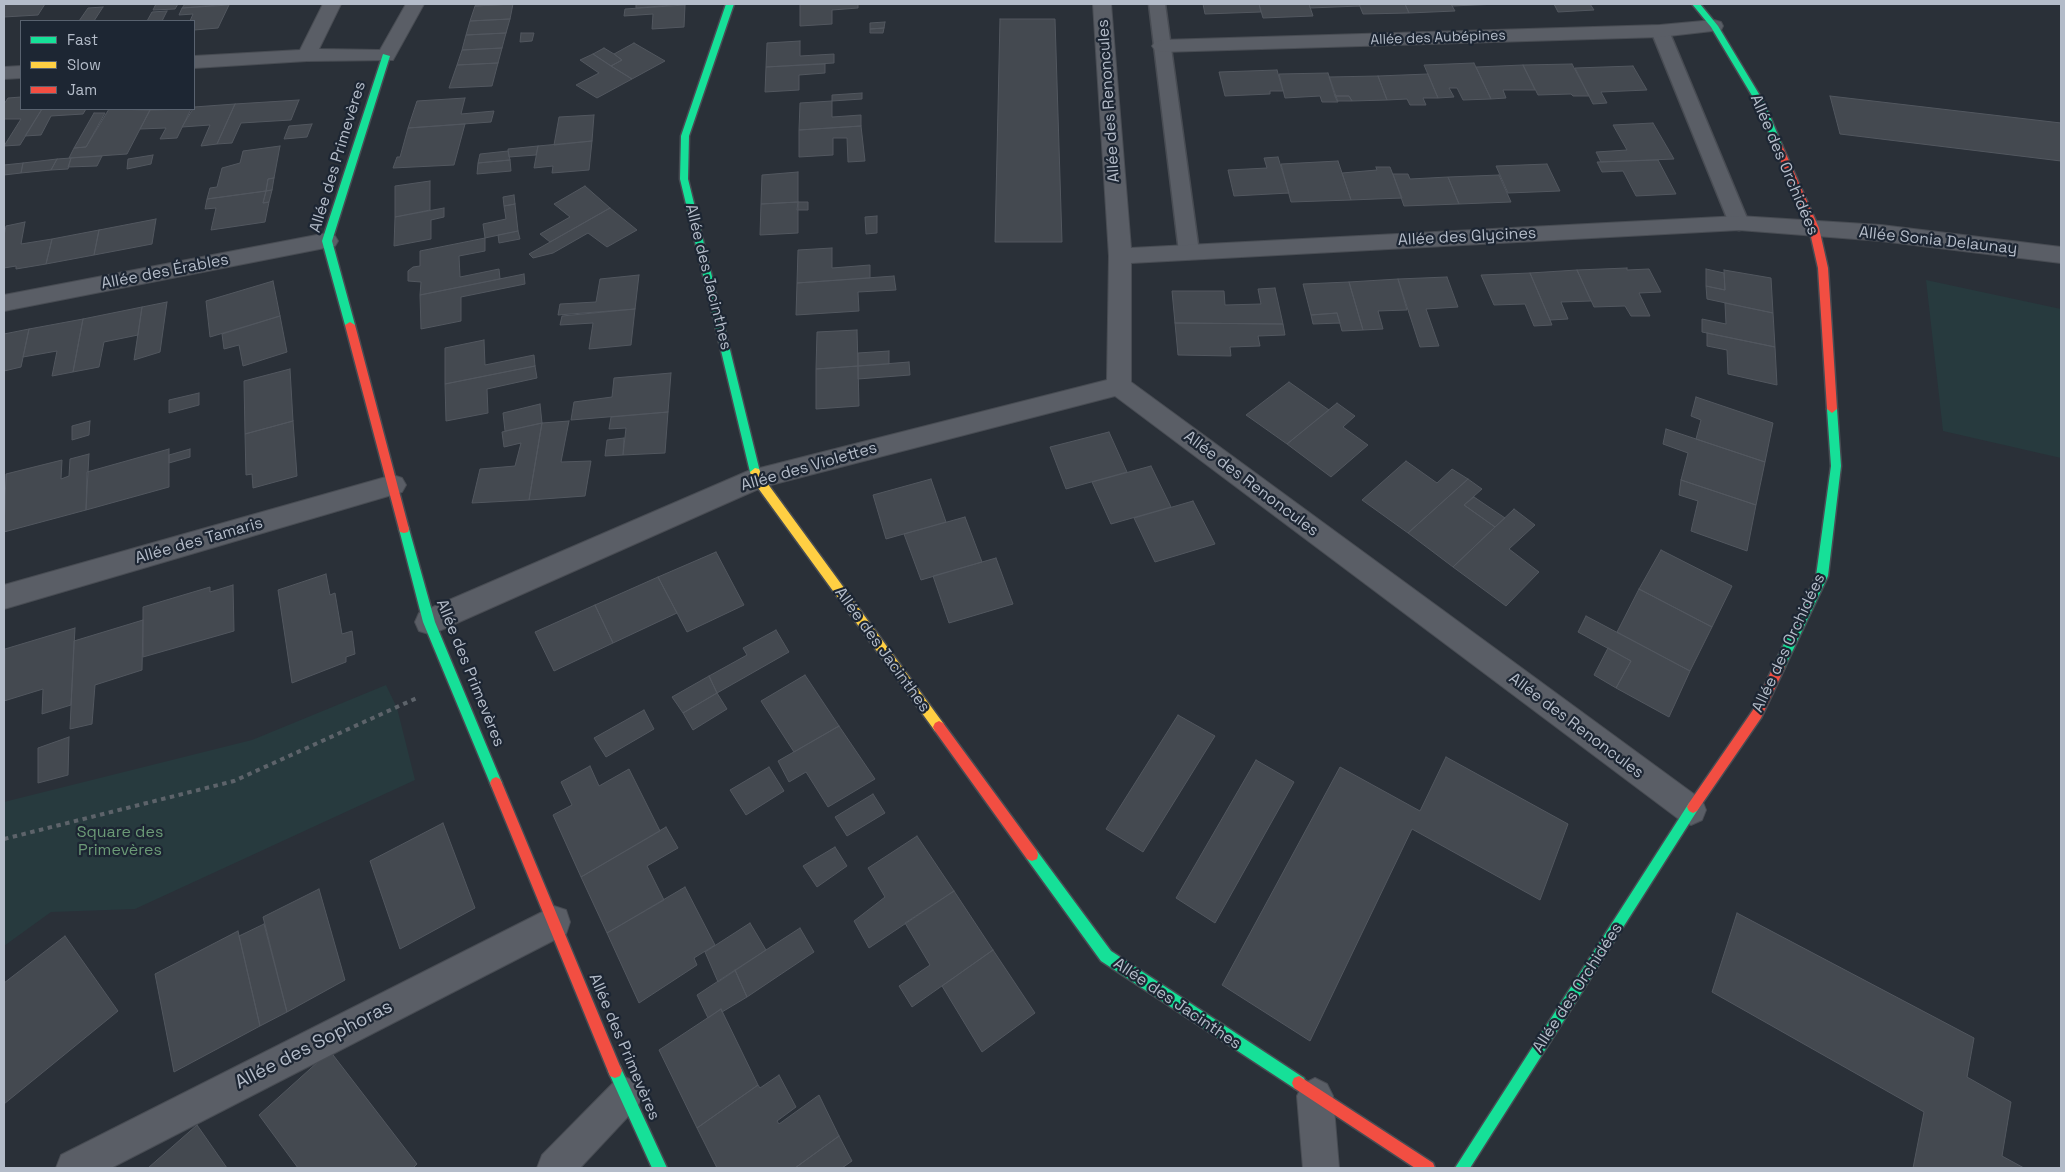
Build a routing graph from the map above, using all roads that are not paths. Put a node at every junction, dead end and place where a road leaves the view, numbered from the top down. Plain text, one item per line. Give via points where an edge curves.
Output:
1 (332, 4) edge
2 (415, 4) edge
3 (730, 4) edge
4 (1102, 4) edge
5 (1157, 4) edge
6 (1696, 4) edge
7 (1714, 26) junction
8 (1660, 31) junction
9 (1162, 46) junction
10 (307, 55) junction
11 (386, 56) junction
12 (195, 62) edge
13 (20, 72) edge
14 (4, 73) edge
15 (1739, 223) junction
16 (1814, 228) junction
17 (327, 241) junction
18 (1189, 252) junction
19 (2061, 255) edge
20 (1120, 256) junction
21 (4, 303) edge
22 (1119, 386) junction
23 (756, 478) junction
24 (394, 485) junction
25 (4, 597) edge
26 (429, 622) junction
27 (1691, 810) junction
28 (554, 922) junction
29 (625, 1095) junction
30 (1315, 1096) junction
31 (74, 1168) edge
32 (555, 1168) edge
33 (660, 1168) edge
34 (1321, 1168) edge
35 (1428, 1168) edge
36 (1462, 1168) edge

1 - 10 street
2 - 11 street
3 - 23 street, Allée des Jacinthes via 685,136 684,180
4 - 20 street, Allée des Renoncules
5 - 9 lane
6 - 7 street, Allée des Orchidées
7 - 8 street, Allée des Aubépines
7 - 16 street, Allée des Orchidées via 1761,104
8 - 9 street, Allée des Aubépines
8 - 15 lane
9 - 18 lane
10 - 11 street
10 - 12 street
11 - 17 street, Allée des Primevères
13 - 14 street
15 - 16 street, Allée des Glycines via 1792,224
15 - 18 street, Allée des Glycines
16 - 19 street, Allée Sonia Delaunay
16 - 27 street, Allée des Orchidées via 1823,268 1836,466 1822,576 1757,714
17 - 21 street, Allée des Érables
17 - 24 street, Allée des Primevères
18 - 20 street, Allée des Glycines
20 - 22 street, Allée des Renoncules
22 - 23 street, Allée des Violettes
22 - 27 street, Allée des Renoncules
23 - 26 street, Allée des Violettes
23 - 30 street, Allée des Jacinthes via 1106,956
24 - 25 street, Allée des Tamaris
24 - 26 street, Allée des Primevères
26 - 28 street, Allée des Primevères
27 - 36 street, Allée des Orchidées
28 - 29 street, Allée des Primevères
28 - 31 street, Allée des Sophoras
29 - 32 street
29 - 33 street, Allée des Primevères
30 - 34 street
30 - 35 street, Allée des Jacinthes

